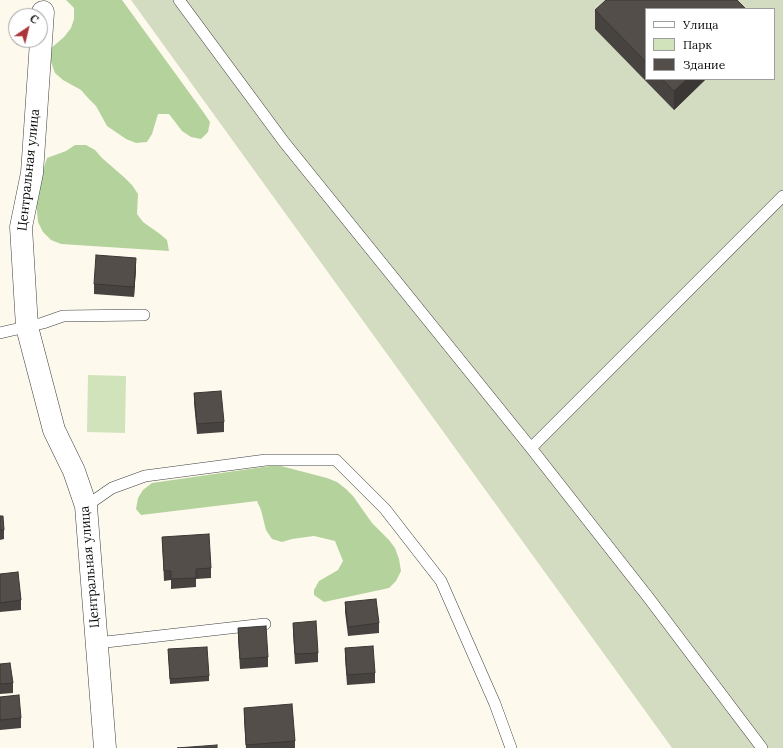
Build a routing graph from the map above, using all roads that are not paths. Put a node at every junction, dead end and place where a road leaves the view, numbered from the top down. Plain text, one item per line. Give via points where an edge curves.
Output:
1 (179, 0) edge
2 (41, 48) edge
3 (783, 196) edge
4 (144, 315) dead end
5 (26, 327) junction
6 (0, 332) edge
7 (531, 448) junction
8 (86, 506) junction
9 (265, 624) dead end
10 (97, 643) junction
11 (105, 748) edge
12 (511, 748) edge
13 (762, 748) edge

1 - 7 lane via 284,142
2 - 5 street, Центральная улица via 32,173 21,227
3 - 7 lane
4 - 5 lane via 63,316
5 - 6 lane
5 - 8 street, Центральная улица via 54,430 74,471
7 - 13 lane
8 - 10 street, Центральная улица
8 - 12 lane via 112,488 145,476 266,460 336,460 385,508 441,581 495,704
9 - 10 lane
10 - 11 street, Центральная улица

